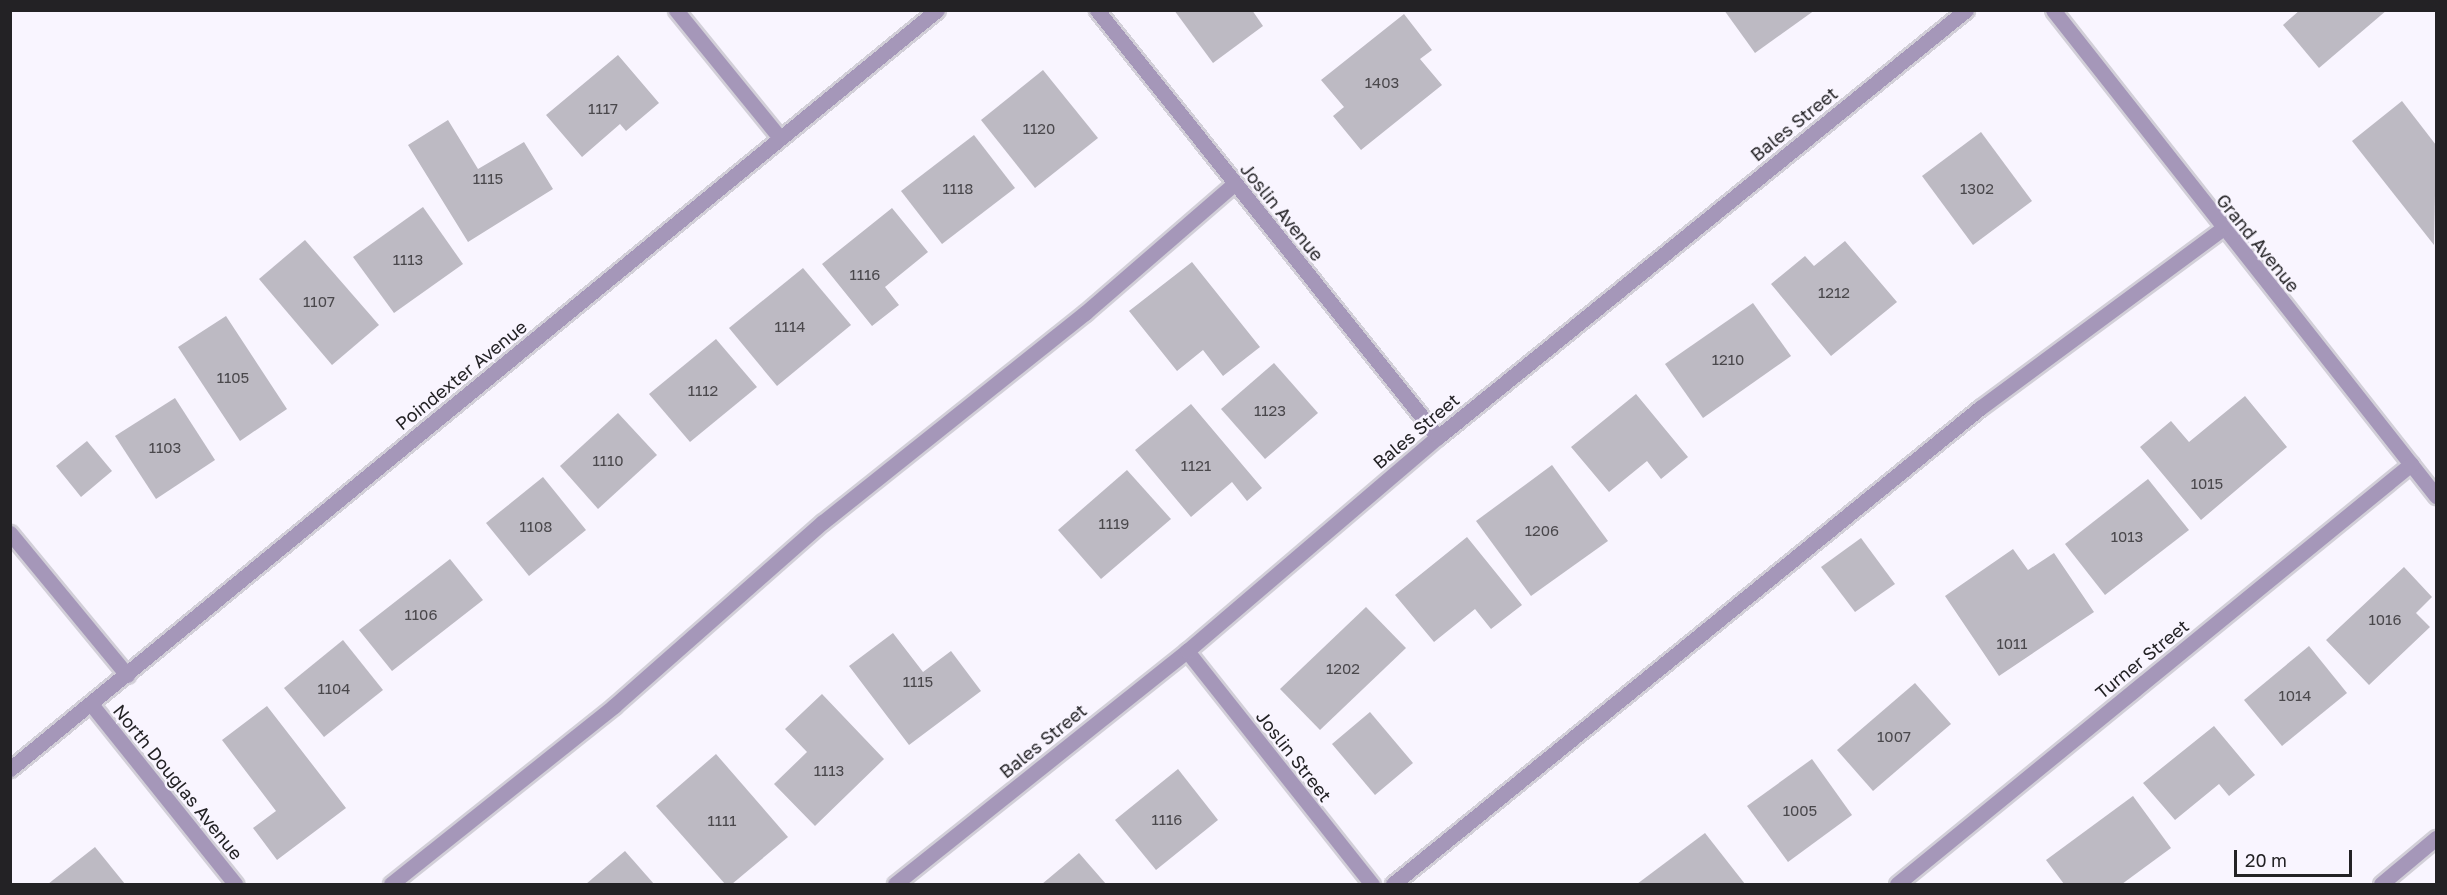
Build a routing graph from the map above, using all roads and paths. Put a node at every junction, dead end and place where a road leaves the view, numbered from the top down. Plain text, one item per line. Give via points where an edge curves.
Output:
1 (676, 10) edge
2 (937, 10) edge
3 (1097, 10) edge
4 (1966, 10) edge
5 (2053, 10) edge
6 (780, 138) junction
7 (1234, 184) junction
8 (2222, 229) junction
9 (1438, 437) junction
10 (2411, 464) junction
11 (2436, 496) edge
12 (10, 533) edge
13 (1187, 651) junction
14 (126, 675) junction
15 (91, 704) junction
16 (10, 769) edge
17 (2436, 838) edge
18 (235, 885) edge
19 (391, 885) edge
20 (895, 885) edge
21 (1372, 885) edge
22 (1393, 885) edge
23 (1897, 885) edge
24 (2381, 885) edge

1 - 6 street
2 - 6 street, Poindexter Avenue
3 - 7 street, Joslin Avenue
4 - 9 street, Bales Street
5 - 8 street, Grand Avenue
6 - 14 street, Poindexter Avenue
7 - 9 street, Joslin Avenue
7 - 19 street via 1085,313 823,522 614,706
8 - 10 street, Grand Avenue
8 - 22 street via 1980,408
9 - 13 street, Bales Street
10 - 11 street, Grand Avenue
10 - 23 street, Turner Street
12 - 14 street, North Douglas Avenue
13 - 20 street, Bales Street
13 - 21 street, Joslin Street
14 - 15 street, Poindexter Avenue
15 - 16 street, Poindexter Avenue
15 - 18 street, North Douglas Avenue
17 - 24 street

